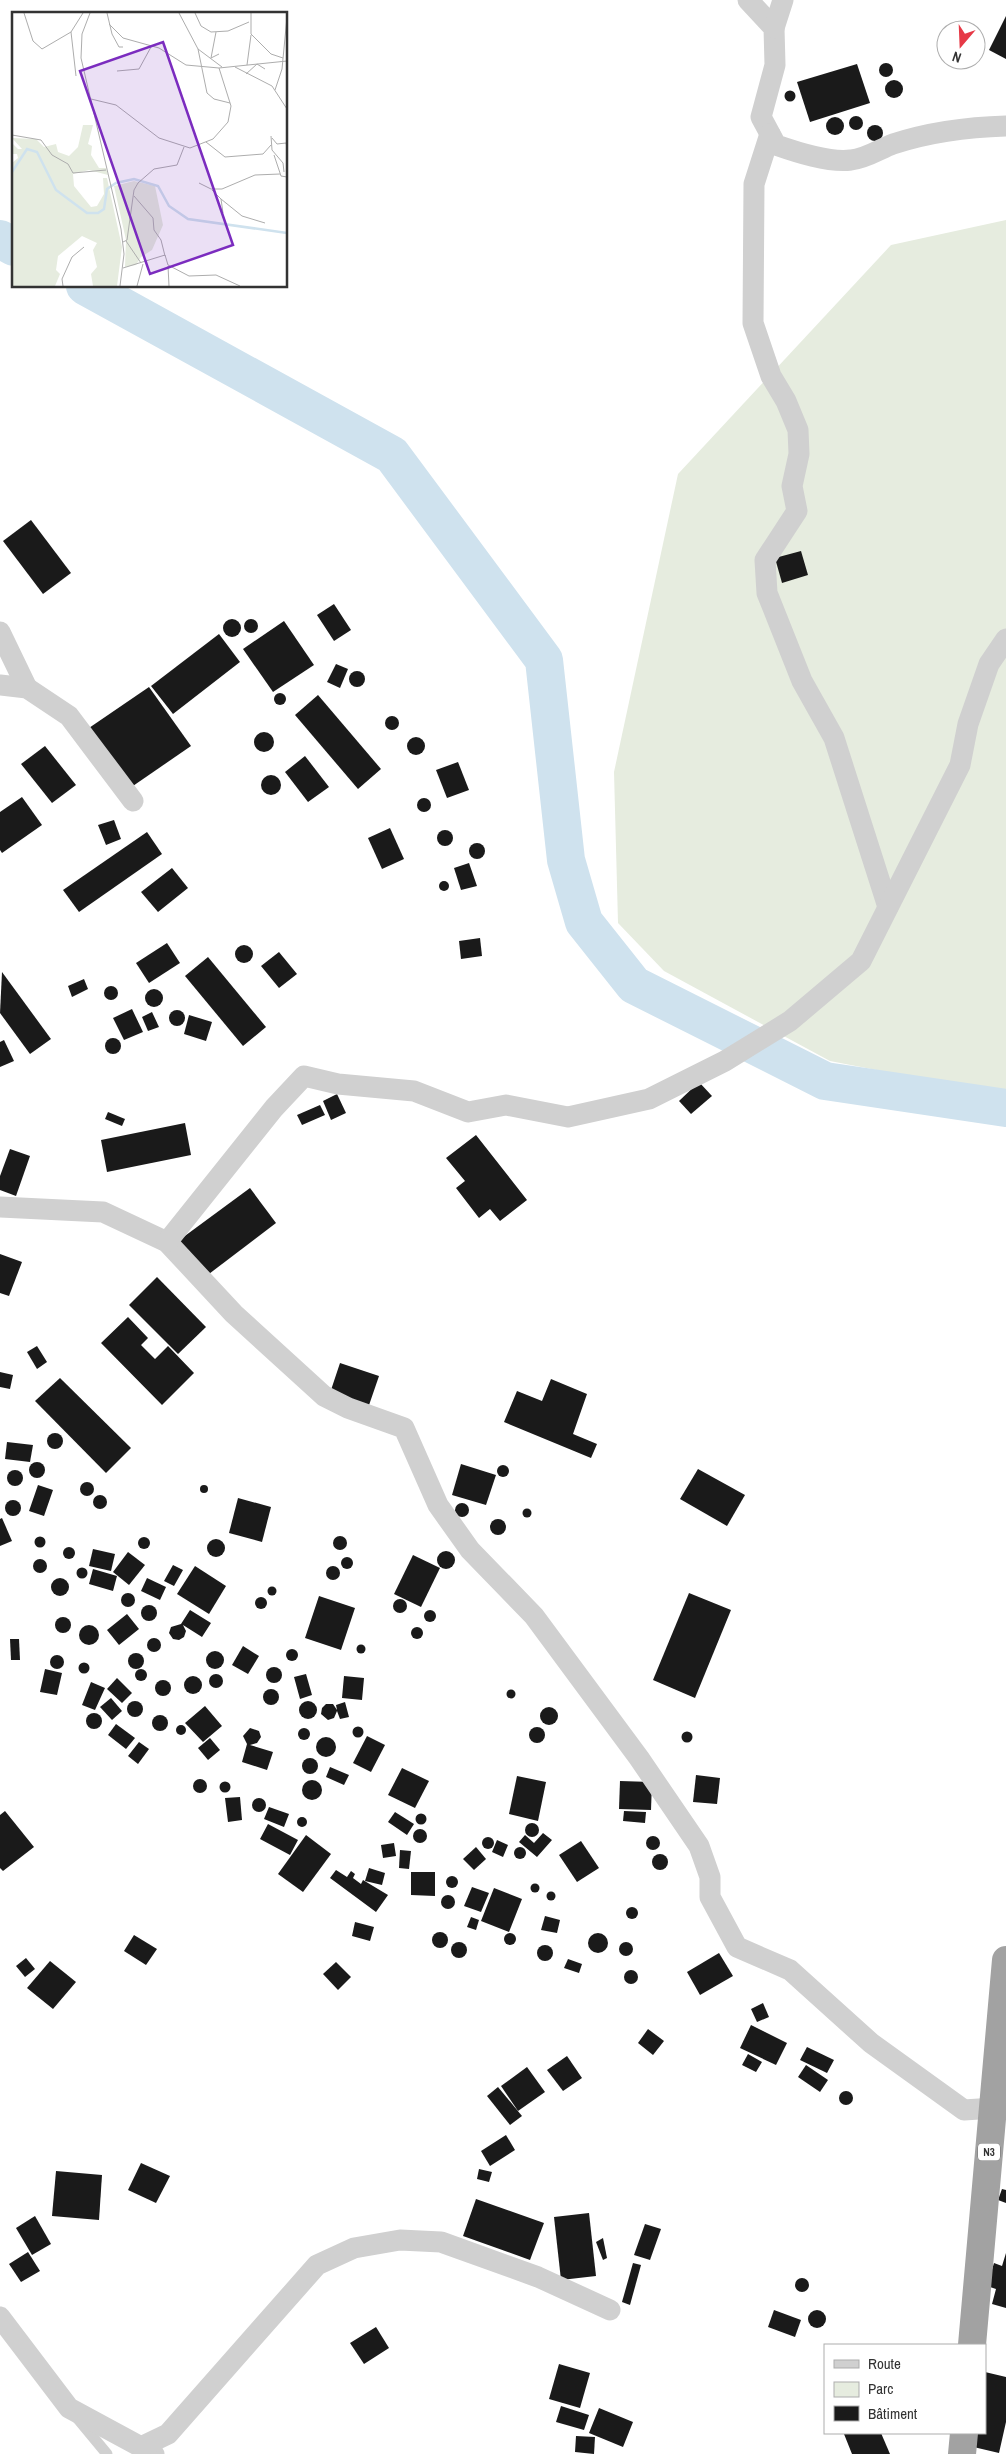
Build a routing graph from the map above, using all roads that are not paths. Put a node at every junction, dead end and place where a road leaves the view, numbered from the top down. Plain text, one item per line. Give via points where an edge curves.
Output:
1 (748, 0) edge
2 (783, 0) edge
3 (774, 28) junction
4 (1006, 126) edge
5 (770, 134) junction
6 (0, 632) edge
7 (1006, 639) edge
8 (0, 685) edge
9 (28, 688) junction
10 (133, 801) dead end
11 (888, 907) junction
12 (0, 1207) edge
13 (167, 1242) junction
14 (1006, 1960) edge
15 (994, 2108) junction
16 (610, 2310) dead end
17 (0, 2317) edge
18 (972, 2344) edge
19 (69, 2408) junction
20 (964, 2434) edge
21 (149, 2450) edge
22 (107, 2454) edge
23 (962, 2454) edge

1 - 3 street
2 - 3 street
3 - 5 street via 775,65 761,118
4 - 5 street via 971,127 930,135 851,160 805,155 776,145
5 - 11 street via 754,184 753,323 771,376 798,430 799,454 792,486 797,511 765,560 767,593 802,681 834,738
6 - 9 street
7 - 11 street via 989,664 971,715 960,765
8 - 9 street
9 - 10 street via 69,716
11 - 13 street via 861,960 790,1021 725,1061 649,1099 568,1116 506,1105 468,1112 414,1092 338,1084 304,1076 274,1108
12 - 13 street via 102,1212
13 - 15 street via 234,1314 324,1396 404,1428 438,1505 470,1550 534,1616 639,1758 698,1846 710,1877 710,1897 737,1947 790,1970 871,2043 964,2110
14 - 15 highway, N3
15 - 18 highway, N3
16 - 21 street via 538,2277 441,2242 400,2240 354,2248 317,2265 168,2434
17 - 19 street
19 - 21 street
19 - 22 lane
20 - 23 highway

